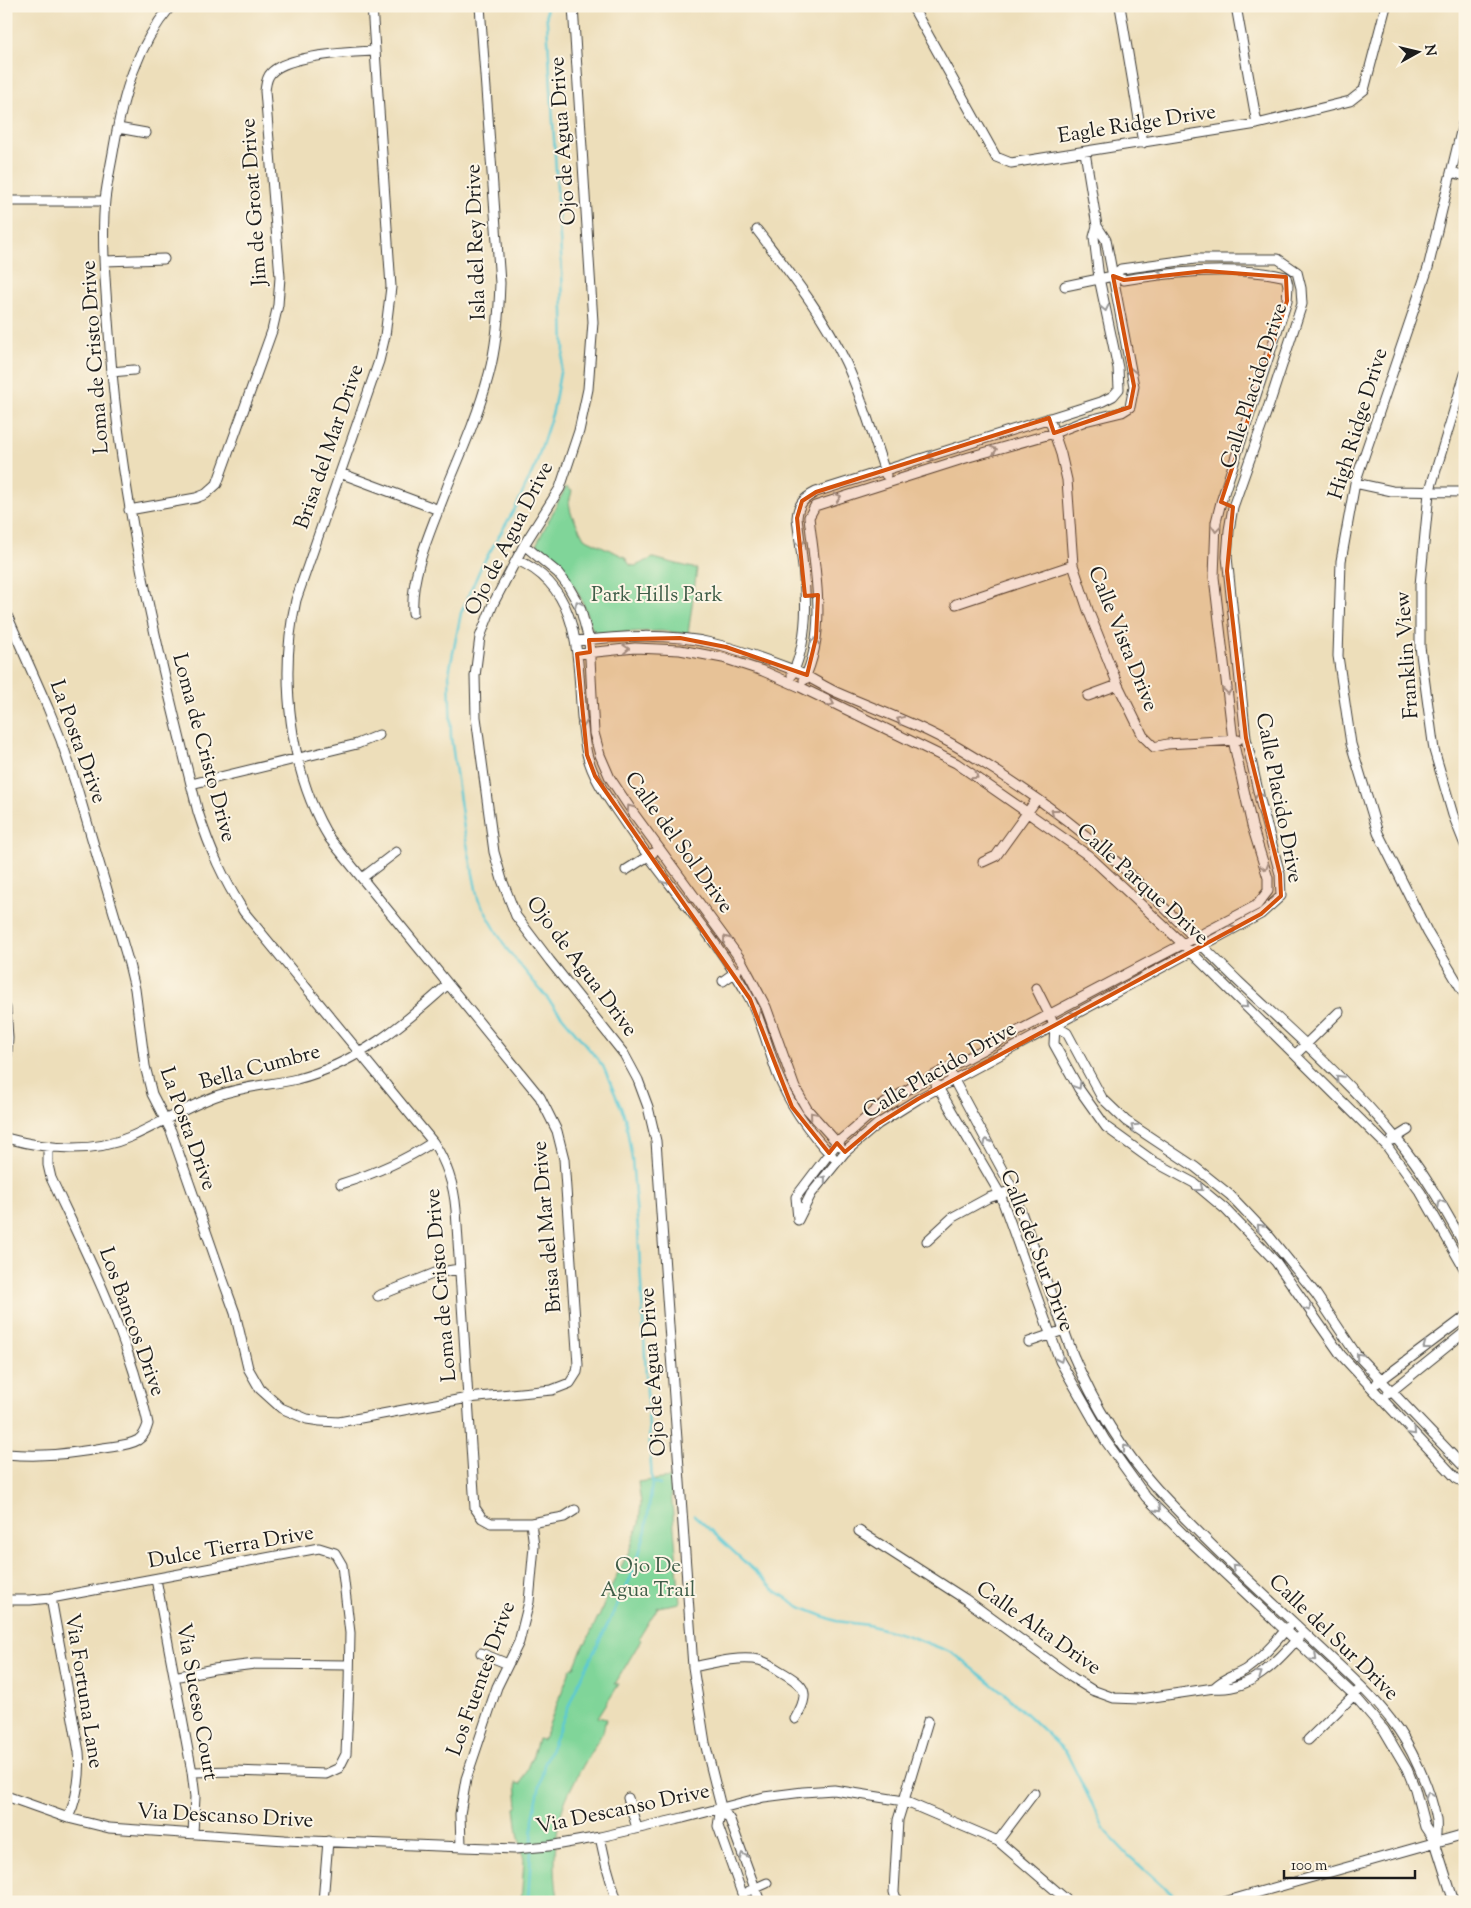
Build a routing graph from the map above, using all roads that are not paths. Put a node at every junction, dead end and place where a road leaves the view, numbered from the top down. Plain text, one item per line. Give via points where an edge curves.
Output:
1 (172, 6) edge
2 (372, 6) edge
3 (480, 6) edge
4 (573, 6) edge
5 (912, 6) edge
6 (1120, 6) edge
7 (1236, 6) edge
8 (1386, 6) edge
9 (375, 51) junction
10 (1465, 115) edge
11 (1256, 124) junction
12 (118, 128) junction
13 (146, 133) dead end
14 (1143, 143) junction
15 (1085, 152) junction
16 (1452, 172) junction
17 (1465, 176) edge
18 (6, 201) edge
19 (105, 201) junction
20 (1097, 226) junction
21 (757, 230) dead end
22 (164, 259) dead end
23 (1195, 259) junction
24 (104, 261) junction
25 (1196, 272) junction
26 (1296, 272) junction
27 (1113, 276) junction
28 (1286, 277) junction
29 (1099, 278) junction
30 (1065, 286) dead end
31 (134, 370) dead end
32 (111, 372) junction
33 (1465, 374) edge
34 (1116, 392) junction
35 (1132, 399) junction
36 (1254, 401) junction
37 (1269, 405) junction
38 (1049, 418) junction
39 (1054, 433) junction
40 (966, 445) junction
41 (969, 457) junction
42 (884, 470) junction
43 (340, 473) junction
44 (888, 482) junction
45 (1355, 483) junction
46 (1465, 492) edge
47 (1429, 493) junction
48 (802, 501) junction
49 (1221, 502) junction
50 (813, 508) junction
51 (1234, 508) junction
52 (129, 510) junction
53 (439, 510) junction
54 (524, 545) junction
55 (517, 560) junction
56 (1073, 565) junction
57 (817, 595) junction
58 (805, 596) junction
59 (956, 604) dead end
60 (6, 613) edge
61 (413, 613) dead end
62 (1232, 616) junction
63 (1220, 617) junction
64 (663, 637) junction
65 (589, 640) junction
66 (576, 642) junction
67 (726, 647) junction
68 (663, 649) junction
69 (590, 652) junction
70 (577, 654) junction
71 (723, 658) junction
72 (794, 670) junction
73 (806, 676) junction
74 (788, 682) junction
75 (1118, 685) junction
76 (800, 687) junction
77 (1088, 696) dead end
78 (592, 700) junction
79 (580, 701) junction
80 (919, 728) junction
81 (379, 735) dead end
82 (1246, 738) junction
83 (1233, 740) junction
84 (912, 742) junction
85 (299, 758) junction
86 (191, 784) junction
87 (1037, 798) junction
88 (1028, 812) junction
89 (1465, 845) edge
90 (659, 848) junction
91 (396, 852) dead end
92 (648, 856) junction
93 (983, 862) dead end
94 (1120, 865) junction
95 (626, 870) dead end
96 (1109, 875) junction
97 (362, 878) junction
98 (1268, 891) junction
99 (1281, 896) junction
100 (1195, 938) junction
101 (1183, 944) junction
102 (1203, 945) junction
103 (1190, 951) junction
104 (745, 967) junction
105 (1128, 973) junction
106 (734, 974) junction
107 (1238, 980) junction
108 (723, 981) dead end
109 (1134, 982) junction
110 (447, 985) junction
111 (1036, 988) dead end
112 (1229, 989) junction
113 (1465, 996) edge
114 (6, 1008) edge
115 (1339, 1012) dead end
116 (1049, 1015) junction
117 (1055, 1026) junction
118 (1306, 1044) junction
119 (780, 1049) junction
120 (770, 1052) junction
121 (360, 1054) junction
122 (1296, 1054) junction
123 (7, 1055) edge
124 (948, 1069) junction
125 (933, 1076) junction
126 (954, 1080) junction
127 (939, 1088) junction
128 (164, 1120) junction
129 (1408, 1130) dead end
130 (6, 1138) edge
131 (1396, 1138) junction
132 (433, 1142) junction
133 (837, 1143) junction
134 (1158, 1144) junction
135 (1386, 1145) junction
136 (48, 1147) junction
137 (845, 1152) junction
138 (829, 1153) junction
139 (1149, 1159) junction
140 (837, 1162) junction
141 (341, 1184) dead end
142 (1013, 1190) junction
143 (1000, 1194) junction
144 (927, 1241) dead end
145 (1465, 1246) edge
146 (1285, 1257) junction
147 (1276, 1262) junction
148 (459, 1269) junction
149 (1465, 1270) edge
150 (378, 1296) dead end
151 (1465, 1317) edge
152 (1064, 1330) junction
153 (1465, 1332) edge
154 (1050, 1334) junction
155 (1029, 1342) dead end
156 (1380, 1380) junction
157 (1371, 1387) junction
158 (1391, 1391) junction
159 (468, 1398) junction
160 (1382, 1399) junction
161 (1114, 1433) junction
162 (1105, 1440) junction
163 (1442, 1443) junction
164 (1433, 1453) junction
165 (6, 1454) edge
166 (1465, 1468) edge
167 (1465, 1483) edge
168 (575, 1510) dead end
169 (531, 1523) junction
170 (859, 1530) dead end
171 (1198, 1532) junction
172 (1189, 1540) junction
173 (156, 1579) junction
174 (50, 1598) junction
175 (6, 1600) edge
176 (1292, 1621) junction
177 (1285, 1630) junction
178 (1303, 1632) junction
179 (1296, 1640) junction
180 (481, 1653) dead end
181 (508, 1664) junction
182 (349, 1665) junction
183 (693, 1667) junction
184 (1238, 1673) junction
185 (174, 1677) junction
186 (1244, 1684) junction
187 (1362, 1687) junction
188 (1214, 1688) junction
189 (1354, 1695) junction
190 (795, 1719) dead end
191 (928, 1722) dead end
192 (1308, 1740) dead end
193 (192, 1772) junction
194 (1034, 1793) dead end
195 (6, 1796) edge
196 (628, 1798) dead end
197 (904, 1801) junction
198 (721, 1807) junction
199 (68, 1818) junction
200 (637, 1828) junction
201 (193, 1832) junction
202 (1465, 1834) edge
203 (600, 1837) junction
204 (328, 1841) junction
205 (998, 1841) junction
206 (1435, 1842) junction
207 (461, 1846) junction
208 (767, 1884) dead end
209 (754, 1888) junction
210 (743, 1898) edge
211 (323, 1902) edge
212 (617, 1902) edge
213 (760, 1902) edge
214 (897, 1902) edge
215 (1069, 1902) edge
216 (1224, 1902) edge
217 (1454, 1902) edge

1 - 12 street, Loma de Cristo Drive via 143,47 122,106
2 - 9 street, Brisa del Mar Drive
3 - 53 street, Isla del Rey Drive via 500,283 498,329 485,389
4 - 54 street, Ojo de Agua Drive via 593,322 591,357 586,404 560,488
5 - 15 street, Eagle Ridge Drive via 996,157 1011,163
6 - 14 street
7 - 11 street
8 - 11 street, Eagle Ridge Drive via 1364,90 1350,101
9 - 43 street, Brisa del Mar Drive via 391,288 379,361
9 - 52 street, Jim de Groat Drive via 316,56 287,63 268,77 265,91 280,277 272,330 217,484 196,498
10 - 16 street, High Ridge Drive
11 - 14 street, Eagle Ridge Drive
12 - 13 street
12 - 19 street, Loma de Cristo Drive
14 - 15 street, Eagle Ridge Drive
15 - 20 street
16 - 17 street
16 - 45 street, High Ridge Drive via 1428,268
18 - 19 street
19 - 24 street, Loma de Cristo Drive
20 - 27 street via 1106,240
20 - 29 street via 1094,237
21 - 42 street via 802,289 846,362
22 - 24 street
23 - 25 street
23 - 26 street, Calle Placido Drive via 1278,259
23 - 27 street, Calle Placido Drive via 1121,269
24 - 32 street, Loma de Cristo Drive
27 -> 25 street, Calle Placido Drive via 1124,280
25 - 28 street, Calle Placido Drive
26 - 28 street
26 - 37 street, Calle Placido Drive via 1302,288 1302,304
27 - 29 street, Calle Placido Drive
35 -> 27 street via 1134,386
28 - 36 street, Calle Placido Drive via 1287,301
29 - 30 street, Calle Placido Drive
29 -> 34 street via 1118,368 1119,389
31 - 32 street
32 - 52 street, Loma de Cristo Drive
33 - 47 street, Franklin View
34 - 35 street
34 - 38 street via 1101,402
35 - 39 street via 1130,407 1122,412
36 - 37 street
36 - 49 street, Calle Placido Drive
37 - 51 street, Calle Placido Drive
38 - 39 street, Calle Vista Drive
38 - 40 street
41 -> 39 street
39 - 56 street, Calle Vista Drive via 1066,480
40 - 41 street
40 -> 42 street
41 - 44 street
42 - 44 street
42 - 48 street via 816,492
43 - 53 street
43 - 85 street, Brisa del Mar Drive via 294,606 289,640 287,686
50 -> 44 street
45 - 47 street via 1392,491
45 - 113 street, High Ridge Drive via 1341,561 1338,656 1351,744 1378,833 1428,933
46 - 47 street
47 - 89 street, Franklin View via 1420,586 1420,647 1434,750
48 - 50 street
48 -> 58 street via 797,518
49 - 51 street
49 -> 63 street, Calle Placido Drive via 1214,549 1214,578
50 - 57 street via 809,517
51 - 62 street, Calle Placido Drive via 1227,557
52 - 86 street, Loma de Cristo Drive
53 - 61 street, Isla del Rey Drive via 414,584
54 - 55 street, Ojo de Agua Drive
65 -> 54 street, Calle del Sol Drive via 580,607 568,586
55 - 66 street, Calle del Sol Drive via 535,569 555,589 572,622
55 - 183 street, Ojo de Agua Drive via 493,604 480,637 475,676 476,717 494,852 516,916 624,1054 648,1108 656,1141
56 - 59 street
56 - 75 street, Calle Vista Drive
57 - 58 street
73 -> 57 street via 816,638
58 - 72 street via 805,633
60 - 128 street, La Posta Drive via 48,708 77,788 129,964 147,1076
62 - 63 street
62 - 82 street, Calle Placido Drive
63 -> 83 street, Calle Placido Drive
64 - 65 street, Calle Parque Drive
64 - 67 street, Calle Parque Drive
64 - 68 street
65 - 66 street, Calle Parque Drive
65 - 69 street, Calle del Sol Drive
66 - 70 street, Calle del Sol Drive
67 - 71 street
67 - 72 street, Calle Parque Drive
69 -> 68 street, Calle Parque Drive
68 - 71 street, Calle Parque Drive
69 - 70 street, Calle Parque Drive
69 - 78 street, Calle del Sol Drive
70 - 79 street, Calle del Sol Drive
71 - 74 street, Calle Parque Drive
72 - 73 street, Calle Parque Drive
72 - 74 street
73 - 76 street
80 -> 73 street, Calle Parque Drive
74 - 76 street, Calle Parque Drive
75 - 77 street
75 - 83 street, Calle Vista Drive via 1143,736 1154,747
76 -> 84 street, Calle Parque Drive
78 - 79 street
90 -> 78 street, Calle del Sol Drive via 610,778 594,733
79 -> 92 street, Calle del Sol Drive via 587,755 595,776
80 - 84 street
80 - 87 street, Calle Parque Drive via 959,748
81 - 85 street via 357,744
82 - 83 street, Calle Vista Drive
99 -> 82 street, Calle Placido Drive via 1280,874
83 -> 98 street, Calle Placido Drive via 1252,826 1268,878
84 -> 88 street, Calle Parque Drive via 956,763
85 - 86 street
85 - 97 street, Brisa del Mar Drive via 304,782 324,830
86 - 121 street, Loma de Cristo Drive via 213,856 244,912
87 - 88 street
94 -> 87 street, Calle Parque Drive
88 - 93 street via 996,856
88 - 96 street, Calle Parque Drive
90 - 92 street
104 -> 90 street, Calle del Sol Drive
91 - 97 street
92 - 95 street
92 -> 106 street, Calle del Sol Drive
94 - 96 street
94 - 100 street, Calle Parque Drive
96 - 101 street, Calle Parque Drive
97 - 110 street, Brisa del Mar Drive
98 - 99 street
98 - 100 street, Calle Placido Drive via 1257,905
102 -> 99 street, Calle Placido Drive via 1261,914
100 - 101 street, Calle Placido Drive
100 - 102 street, Calle Parque Drive
101 - 103 street, Calle Parque Drive
101 - 105 street, Calle Placido Drive
102 - 103 street, Calle Placido Drive
102 - 107 street, Calle Parque Drive
103 - 109 street, Calle Placido Drive
103 - 112 street, Calle Parque Drive
104 - 106 street
104 - 119 street, Calle del Sol Drive via 766,1008
105 - 109 street
105 - 116 street, Calle Placido Drive
106 - 108 street
106 -> 120 street, Calle del Sol Drive via 753,1005
107 - 112 street
107 - 118 street, Calle Parque Drive
117 -> 109 street, Calle Placido Drive
110 - 121 street, Bella Cumbre
110 - 159 street, Brisa del Mar Drive via 540,1097 560,1139 578,1365 570,1384 559,1388
111 - 116 street
112 -> 122 street, Calle Parque Drive
114 - 123 street
115 - 118 street
116 - 117 street
116 - 124 street, Calle Placido Drive
117 - 126 street, Calle Placido Drive
134 -> 117 street via 1126,1121 1102,1098 1066,1033
117 -> 139 street via 1054,1044 1106,1127
118 - 122 street
131 -> 118 street, Calle Parque Drive
119 - 120 street
133 -> 119 street, Calle del Sol Drive via 795,1088
120 - 138 street, Calle del Sol Drive via 792,1107
121 - 128 street, Bella Cumbre via 315,1074 219,1094
121 - 132 street, Loma de Cristo Drive
122 - 135 street, Calle Parque Drive
124 - 125 street, Calle Placido Drive
124 - 126 street, Calle del Sur Drive
125 - 127 street, Calle del Sur Drive
125 - 133 street, Calle Placido Drive via 879,1107
126 - 127 street, Calle Placido Drive
142 -> 126 street, Calle del Sur Drive
127 - 137 street, Calle Placido Drive via 878,1124
127 - 143 street, Calle del Sur Drive
128 - 136 street, Bella Cumbre via 120,1141 88,1147
128 - 159 street, La Posta Drive via 171,1131 224,1280 248,1368 260,1389 271,1400 296,1416 339,1422
129 - 131 street
130 - 136 street, Bella Cumbre
131 - 135 street
145 -> 131 street, Calle Parque Drive via 1433,1189
132 - 141 street via 395,1164
132 - 148 street, Loma de Cristo Drive via 452,1183
133 - 137 street, Calle del Sol Drive
133 - 138 street, Calle Placido Drive
134 - 139 street
146 -> 134 street via 1230,1195 1195,1166
135 - 149 street, Calle Parque Drive via 1421,1193
136 - 165 street, Los Bancos Drive via 51,1178 103,1288 130,1360 148,1424 146,1432 138,1440 123,1445 58,1456
137 - 140 street, Calle Placido Drive
138 - 140 street, Calle del Sol Drive
138 -> 140 street, Calle Placido Drive via 796,1196 798,1220 811,1194
139 -> 147 street via 1194,1183 1225,1208
142 - 143 street
142 - 152 street, Calle del Sur Drive
143 - 144 street via 953,1217
143 - 154 street, Calle del Sur Drive
146 - 147 street
156 -> 146 street via 1356,1354 1316,1294
147 -> 157 street via 1341,1356
148 - 150 street via 435,1273
148 - 159 street, Loma de Cristo Drive
151 -> 156 street
152 - 154 street
152 - 161 street, Calle del Sur Drive via 1081,1374
153 - 158 street
154 - 155 street
154 -> 162 street, Calle del Sur Drive via 1060,1361
156 - 157 street
156 - 158 street
157 - 160 street
158 - 160 street
158 - 163 street
159 - 169 street, Loma de Cristo Drive via 475,1508 482,1518 491,1523
160 -> 164 street
161 - 162 street
171 -> 161 street, Calle del Sur Drive via 1155,1487
162 -> 172 street, Calle del Sur Drive via 1146,1497
163 - 164 street
163 - 166 street
164 - 167 street via 1456,1478
168 - 169 street, Loma de Cristo Drive via 564,1516
169 - 181 street, Los Fuentes Drive via 534,1546 529,1602
170 - 188 street, Calle Alta Drive via 965,1599 1092,1690 1114,1698 1140,1699
171 - 172 street
176 -> 171 street, Calle del Sur Drive
172 - 177 street, Calle del Sur Drive
173 - 174 street, Dulce Tierra Drive
173 - 182 street, Dulce Tierra Drive via 319,1548 331,1550 342,1565 350,1633
173 - 185 street, Via Suceso Court
174 - 175 street, Dulce Tierra Drive
174 - 199 street, Via Fortuna Lane via 79,1752 79,1787
176 - 177 street, Calle Alta Drive
176 - 178 street, Calle del Sur Drive
177 - 179 street, Calle del Sur Drive
177 - 184 street, Calle Alta Drive via 1261,1656
178 - 179 street, Calle Alta Drive
178 - 187 street, Calle del Sur Drive
186 -> 179 street, Calle Alta Drive via 1263,1673
179 -> 189 street, Calle del Sur Drive
180 - 181 street
181 - 207 street, Los Fuentes Drive via 480,1731 466,1779 460,1814
182 - 185 street via 255,1664
182 - 193 street, Dulce Tierra Drive via 346,1754 339,1768 326,1774
183 - 190 street via 760,1660 801,1686 804,1704
183 - 198 street, Ojo de Agua Drive via 705,1743
184 - 186 street
184 - 188 street, Calle Alta Drive via 1223,1679
185 - 193 street, Via Suceso Court
186 - 188 street, Calle Alta Drive
187 - 189 street
206 -> 187 street, Calle del Sur Drive via 1436,1820 1416,1761 1392,1721
189 - 192 street
189 - 206 street, Calle del Sur Drive via 1398,1752 1415,1789 1425,1827
191 - 197 street
193 - 201 street, Via Suceso Court via 195,1797
194 - 205 street
195 - 199 street, Via Descanso Drive
196 - 200 street
197 - 198 street, Via Descanso Drive via 834,1790 764,1797
197 - 205 street, Via Descanso Drive
197 - 214 street via 898,1820 894,1892
198 - 200 street, Via Descanso Drive
209 -> 198 street via 730,1820
198 - 210 street, Ojo de Agua Drive via 718,1826
199 - 201 street, Via Descanso Drive via 109,1828
200 - 203 street, Via Descanso Drive
201 - 204 street, Via Descanso Drive
202 - 206 street
203 - 207 street, Via Descanso Drive via 527,1848
203 - 212 street
204 - 207 street, Via Descanso Drive
204 - 211 street
205 - 215 street, Via Descanso Drive
206 - 216 street
206 - 217 street, Calle del Sur Drive
208 - 209 street
209 - 210 street
209 - 213 street

